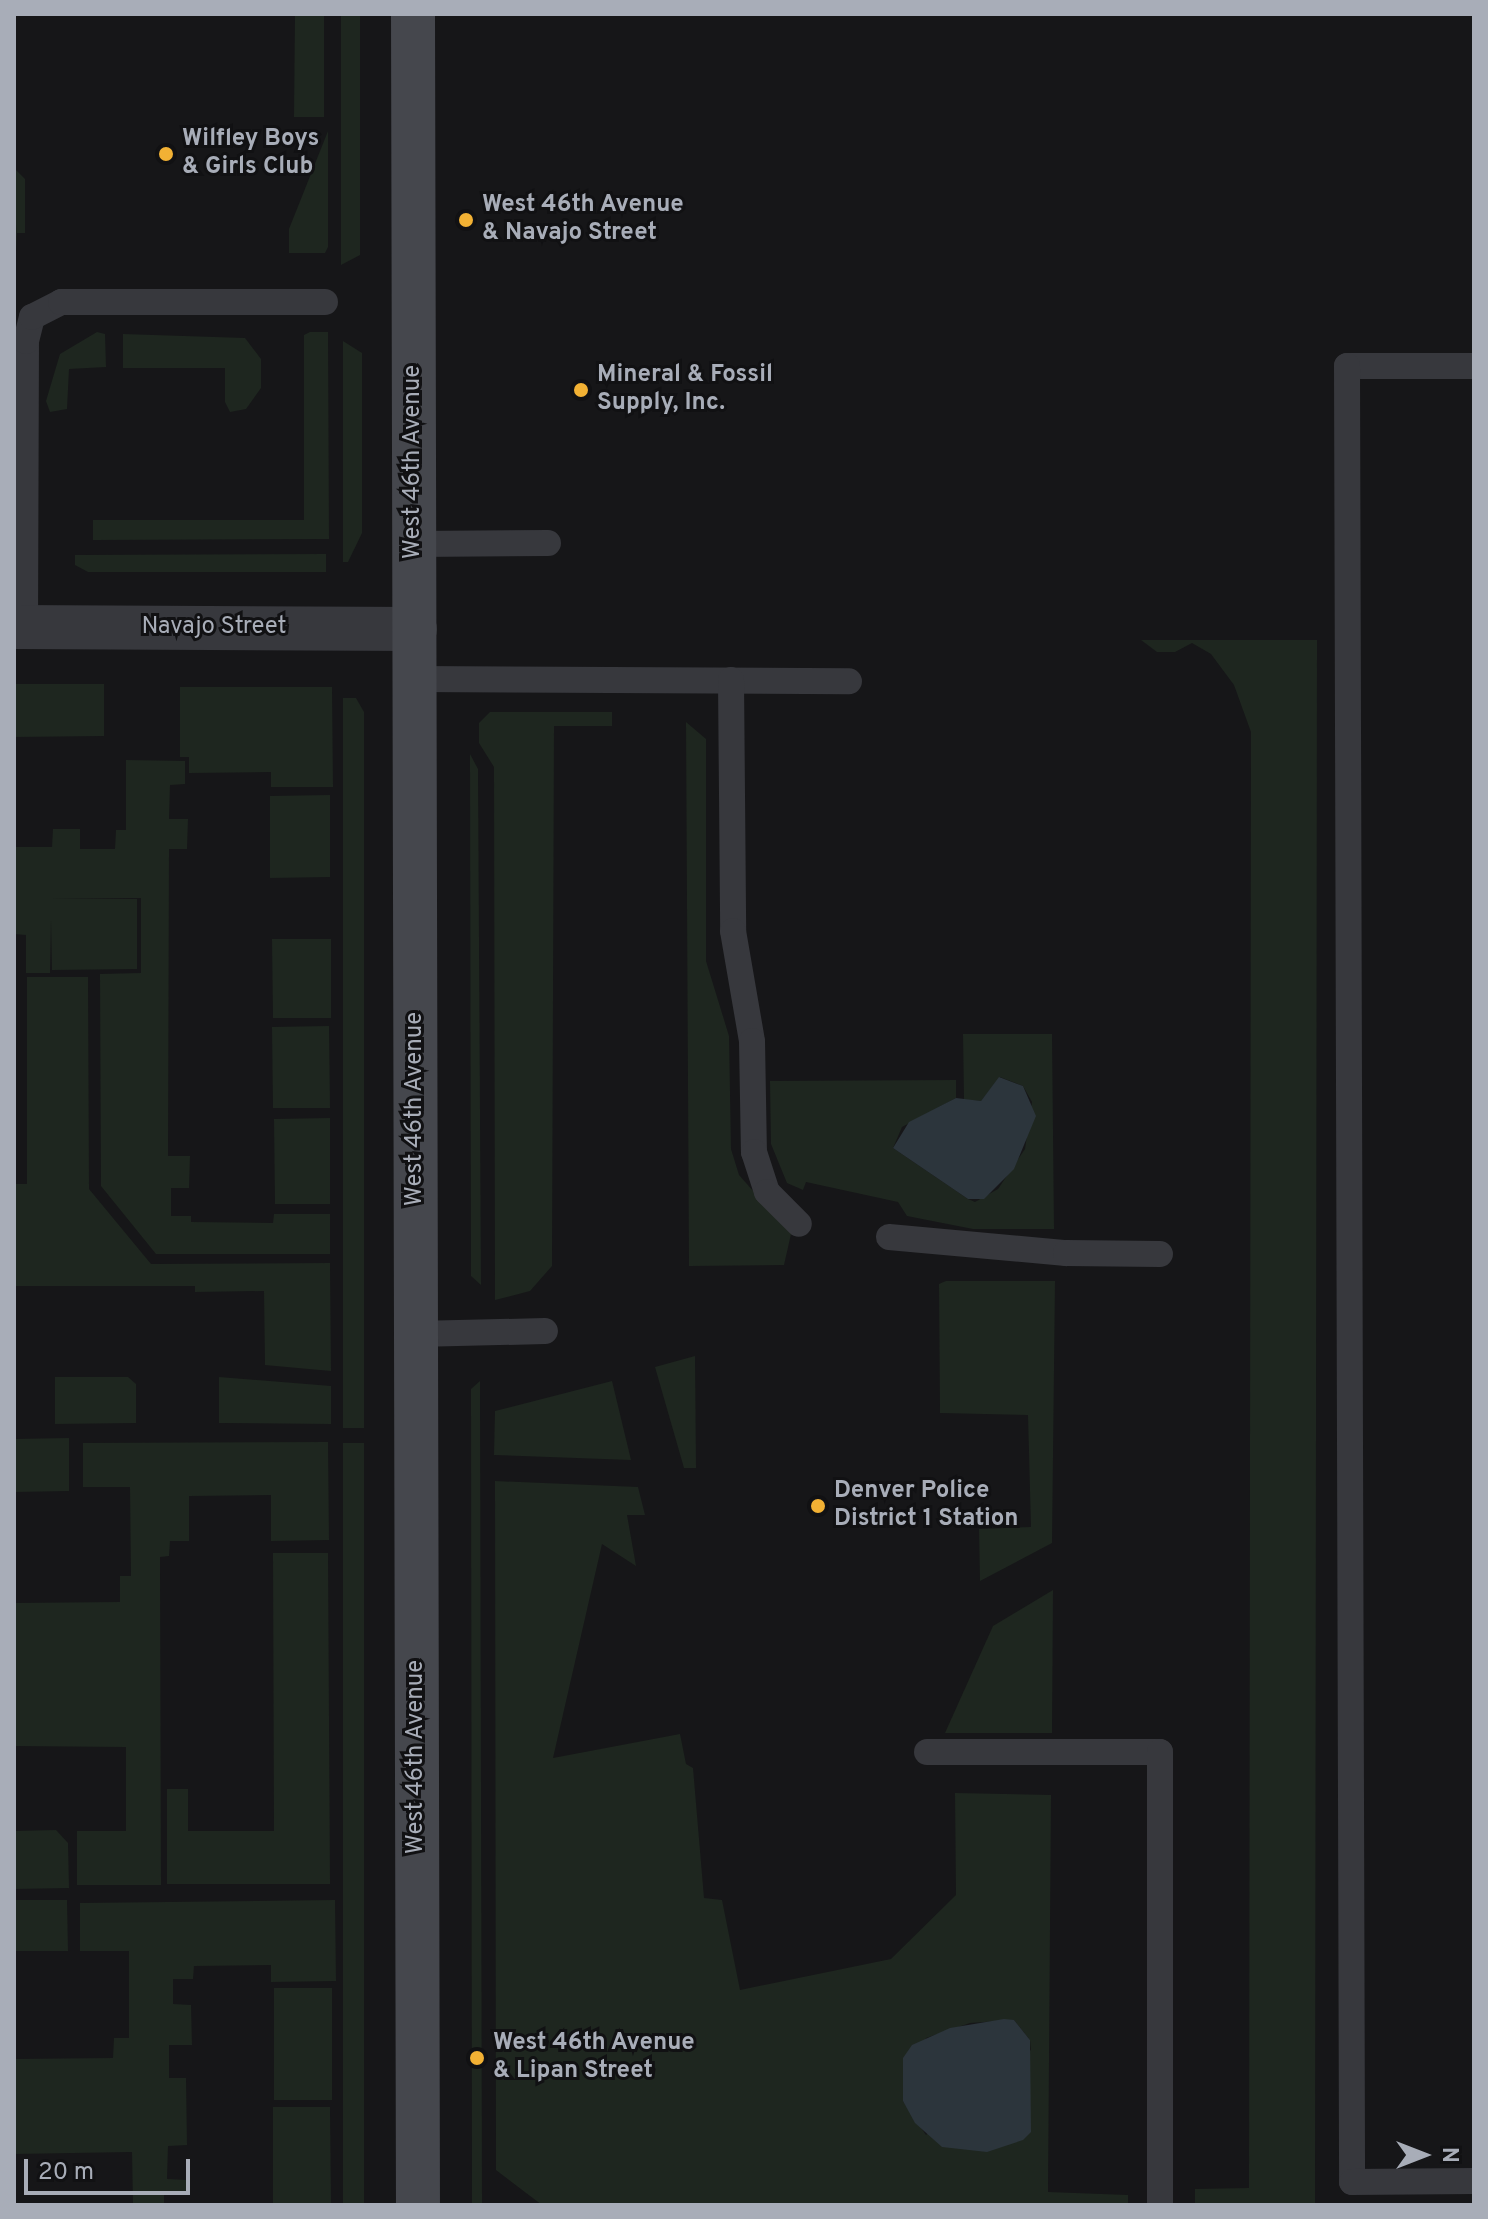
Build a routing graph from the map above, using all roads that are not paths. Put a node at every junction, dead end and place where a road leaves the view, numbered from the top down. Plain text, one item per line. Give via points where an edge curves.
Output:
1 (413, 14) edge
2 (325, 302) dead end
3 (1474, 366) edge
4 (548, 543) dead end
5 (415, 544) junction
6 (20, 627) edge
7 (415, 629) junction
8 (415, 679) junction
9 (731, 680) junction
10 (849, 681) dead end
11 (799, 1224) dead end
12 (889, 1237) dead end
13 (1160, 1254) dead end
14 (545, 1331) dead end
15 (416, 1334) junction
16 (927, 1752) dead end
17 (1474, 2181) edge
18 (418, 2205) edge
19 (1160, 2205) edge

1 - 5 street, West 46th Avenue
2 - 6 lane via 61,302 32,317 26,341
3 - 17 lane via 1347,366 1352,2182
4 - 5 lane
5 - 7 street, West 46th Avenue
6 - 7 street, Navajo Street
7 - 8 street, West 46th Avenue
8 - 9 lane
8 - 15 street, West 46th Avenue
9 - 10 lane
9 - 11 lane via 733,931 752,1041 754,1152 767,1192
12 - 13 lane via 1066,1253
14 - 15 lane
15 - 18 street, West 46th Avenue
16 - 19 lane via 1160,1752

